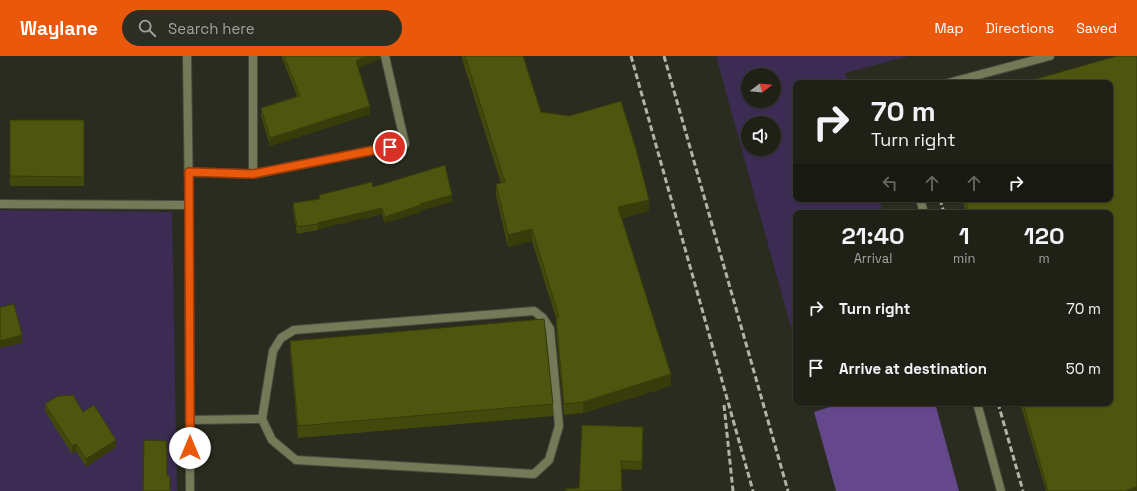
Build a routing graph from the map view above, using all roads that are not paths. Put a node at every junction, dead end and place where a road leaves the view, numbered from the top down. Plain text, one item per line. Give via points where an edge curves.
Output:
1 (187, 56) edge
2 (253, 56) edge
3 (385, 56) edge
4 (1050, 56) edge
5 (959, 80) edge
6 (189, 172) junction
7 (253, 174) junction
8 (0, 204) edge
9 (189, 205) junction
10 (978, 406) edge
11 (262, 419) junction
12 (190, 420) junction
13 (190, 491) edge
14 (1001, 491) edge

1 - 6 street
2 - 7 street
3 - 7 street via 405,144
4 - 5 street
6 - 7 street
6 - 9 street
8 - 9 street
9 - 12 street
10 - 14 street
11 - 11 street via 272,440 296,460 534,474 549,460 559,426 550,329 544,318 534,311 294,330 281,338 273,351
11 - 12 street
12 - 13 street

